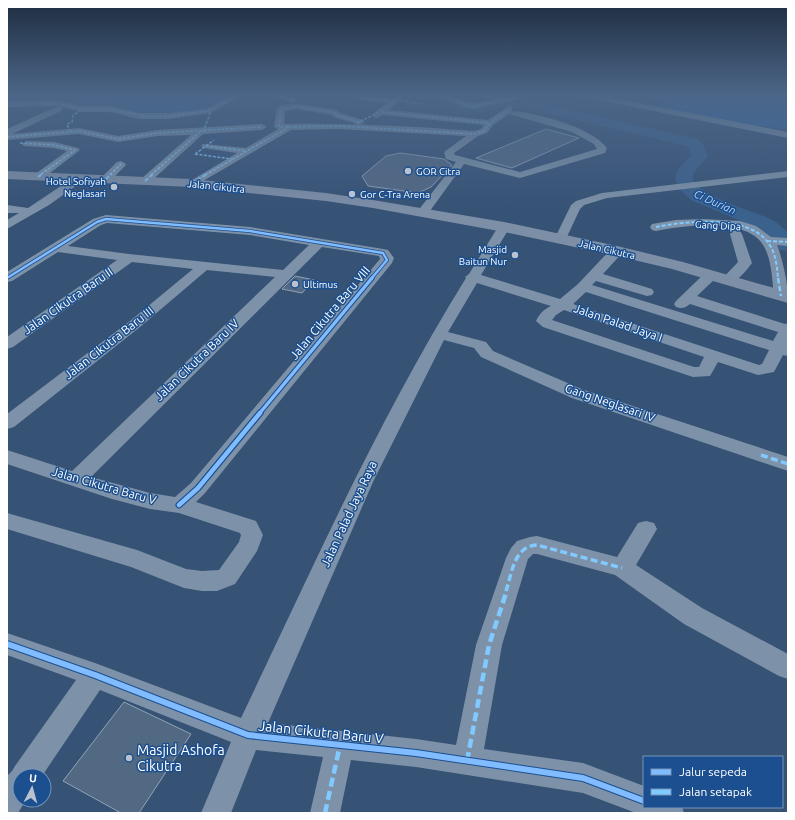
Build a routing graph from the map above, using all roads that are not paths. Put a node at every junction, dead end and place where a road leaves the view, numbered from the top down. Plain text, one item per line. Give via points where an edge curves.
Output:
1 (54, 133) edge
2 (91, 133) edge
3 (153, 133) edge
4 (201, 133) edge
5 (278, 133) edge
6 (466, 133) edge
7 (581, 133) edge
8 (475, 134) joint
9 (7, 137) edge
10 (20, 143) dead end
11 (246, 151) junction
12 (232, 159) junction
13 (462, 160) junction
14 (121, 164) dead end
15 (788, 174) edge
16 (7, 175) edge
17 (38, 177) junction
18 (80, 178) junction
19 (106, 179) junction
20 (145, 181) junction
21 (192, 183) junction
22 (7, 209) edge
23 (23, 210) dead end
24 (423, 212) junction
25 (7, 226) edge
26 (504, 226) junction
27 (656, 227) dead end
28 (736, 234) dead end
29 (561, 238) junction
30 (770, 241) junction
31 (319, 242) junction
32 (788, 242) edge
33 (56, 248) junction
34 (617, 251) junction
35 (129, 258) junction
36 (204, 266) junction
37 (286, 274) junction
38 (712, 275) junction
39 (472, 277) junction
40 (7, 278) edge
41 (728, 280) junction
42 (588, 281) junction
43 (647, 292) dead end
44 (785, 297) edge
45 (687, 298) junction
46 (563, 305) junction
47 (671, 314) junction
48 (788, 329) edge
49 (438, 334) junction
50 (655, 336) junction
51 (7, 344) edge
52 (783, 350) edge
53 (714, 355) junction
54 (9, 419) edge
55 (7, 457) edge
56 (788, 464) edge
57 (76, 479) junction
58 (179, 505) junction
59 (7, 521) edge
60 (646, 529) dead end
61 (622, 568) junction
62 (7, 644) edge
63 (788, 667) edge
64 (95, 675) junction
65 (248, 735) junction
66 (340, 745) junction
67 (468, 761) junction
68 (31, 768) edge
69 (643, 801) edge
70 (659, 808) edge
71 (216, 813) edge
72 (325, 813) edge
73 (669, 813) edge

1 - 9 street
2 - 3 street via 118,138
4 - 20 street
5 - 11 street
6 - 8 street
7 - 13 street via 596,141 602,148 601,151 525,174 515,174
8 - 13 street via 449,152 450,156
10 - 17 street via 54,145 75,150
11 - 12 street
11 - 12 street via 210,143 195,154
12 - 21 street
13 - 24 street
14 - 19 street
15 - 29 street via 606,195 575,207
16 - 17 main road, Jalan Cikutra
17 - 18 main road, Jalan Cikutra
18 - 19 main road, Jalan Cikutra
18 - 25 street
19 - 20 main road, Jalan Cikutra
20 - 21 main road, Jalan Cikutra
21 - 24 main road, Jalan Cikutra via 326,197
22 - 23 street
24 - 26 main road, Jalan Cikutra
26 - 29 main road, Jalan Cikutra
26 - 39 street, Jalan Palad Jaya Raya
27 - 30 street, Gang Dipa via 676,223 733,224 748,227
28 - 41 street via 745,263
29 - 34 main road, Jalan Cikutra
30 - 32 street
30 - 44 street
31 - 33 street, Jalan Cikutra Baru VIII via 250,231 106,219
31 - 37 street, Jalan Cikutra Baru IV
31 - 58 street, Jalan Cikutra Baru VIII via 383,253 387,260 198,488
33 - 35 street
33 - 40 street
34 - 38 main road, Jalan Cikutra
34 - 42 street
35 - 36 street
35 - 51 street, Jalan Cikutra Baru II
36 - 37 street
36 - 54 street, Jalan Cikutra Baru III via 135,324
37 - 57 street, Jalan Cikutra Baru IV
38 - 41 main road, Jalan Cikutra
38 - 45 street
39 - 46 street, Jalan Palad Jaya I
39 - 49 street, Jalan Palad Jaya Raya
41 - 44 main road, Jalan Cikutra
42 - 43 street
42 - 46 street
42 - 47 street
45 - 47 street
45 - 48 street
46 - 50 street, Jalan Palad Jaya I
46 - 53 street via 548,314 544,322 693,372 704,372
47 - 50 street
47 - 52 street
48 - 52 street
49 - 56 street, Gang Neglasari IV via 480,345 487,354 578,394
49 - 65 street, Jalan Palad Jaya Raya via 363,482
50 - 53 street, Jalan Palad Jaya I
52 - 53 street, Jalan Palad Jaya I via 768,368 763,370
55 - 57 street, Jalan Cikutra Baru V
57 - 58 street, Jalan Cikutra Baru V via 150,501
58 - 59 street, Jalan Cikutra Baru V via 248,527 252,535 249,545 227,577 217,581 184,578 137,559
60 - 61 street
61 - 63 street via 693,616
61 - 67 street via 537,545 526,545 521,550 516,558 489,645
62 - 64 street, Jalan Cikutra Baru V
64 - 65 street, Jalan Cikutra Baru V
64 - 68 street
65 - 66 street, Jalan Cikutra Baru V
65 - 71 street, Jalan Palad Jaya Raya
66 - 67 street, Jalan Cikutra Baru V
66 - 72 street
67 - 69 street, Jalan Cikutra Baru V via 583,778
70 - 73 street

